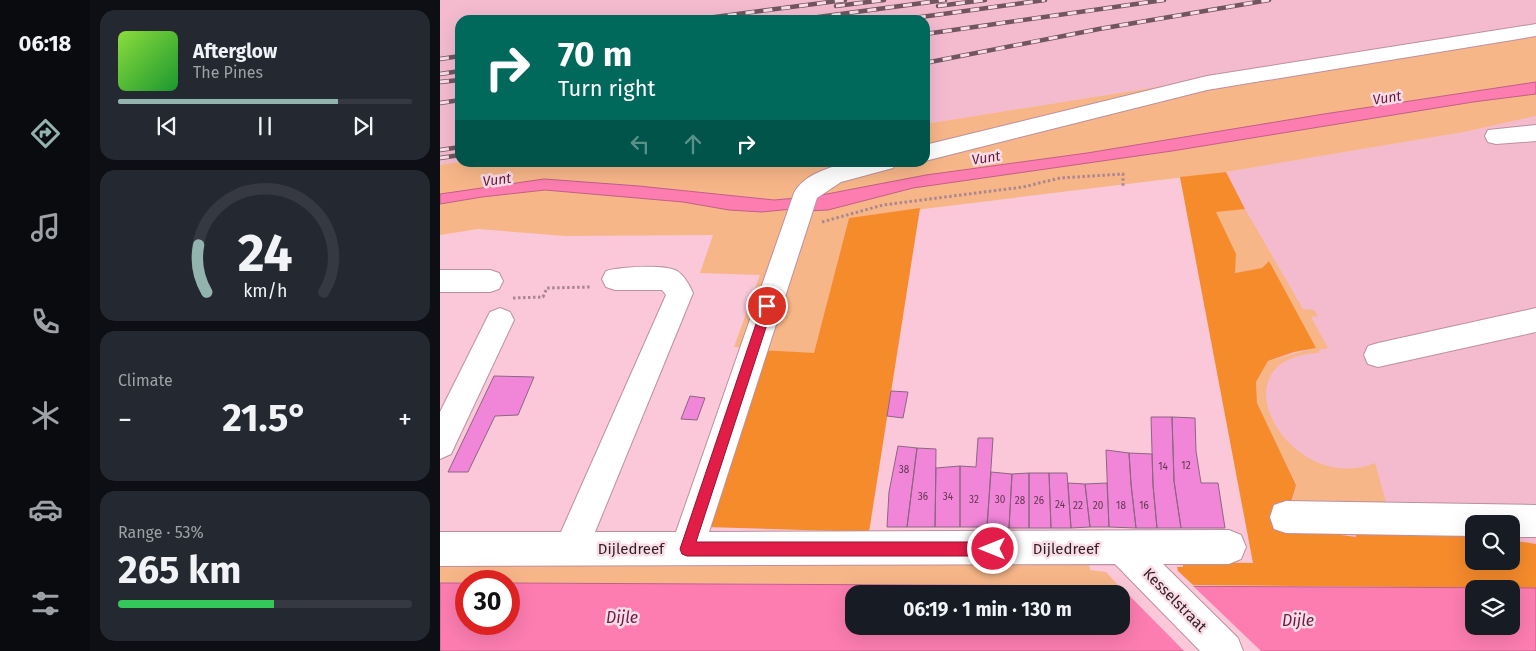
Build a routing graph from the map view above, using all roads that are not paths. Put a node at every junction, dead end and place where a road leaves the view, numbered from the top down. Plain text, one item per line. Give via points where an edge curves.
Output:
1 (1536, 30) edge
2 (1174, 75) dead end
3 (1202, 84) junction
4 (1536, 133) edge
5 (1496, 136) dead end
6 (930, 152) edge
7 (865, 167) edge
8 (615, 279) road end
9 (440, 281) edge
10 (490, 281) dead end
11 (506, 309) road end
12 (1536, 320) edge
13 (1378, 355) dead end
14 (440, 444) edge
15 (1286, 517) dead end
16 (1536, 521) edge
17 (1229, 547) dead end
18 (440, 549) edge
19 (571, 549) junction
20 (687, 549) junction
21 (1138, 549) junction
22 (1225, 651) edge

1 - 3 street
2 - 3 street
3 - 6 street
4 - 5 street
7 - 20 street via 816,182 799,212
8 - 19 street via 669,279 680,292
9 - 10 street
11 - 14 street
12 - 13 street
15 - 16 street
17 - 21 street, Dijledreef
18 - 19 street, Dijledreef
19 - 20 street, Dijledreef
20 - 21 street, Dijledreef
21 - 22 street, Kesselstraat

